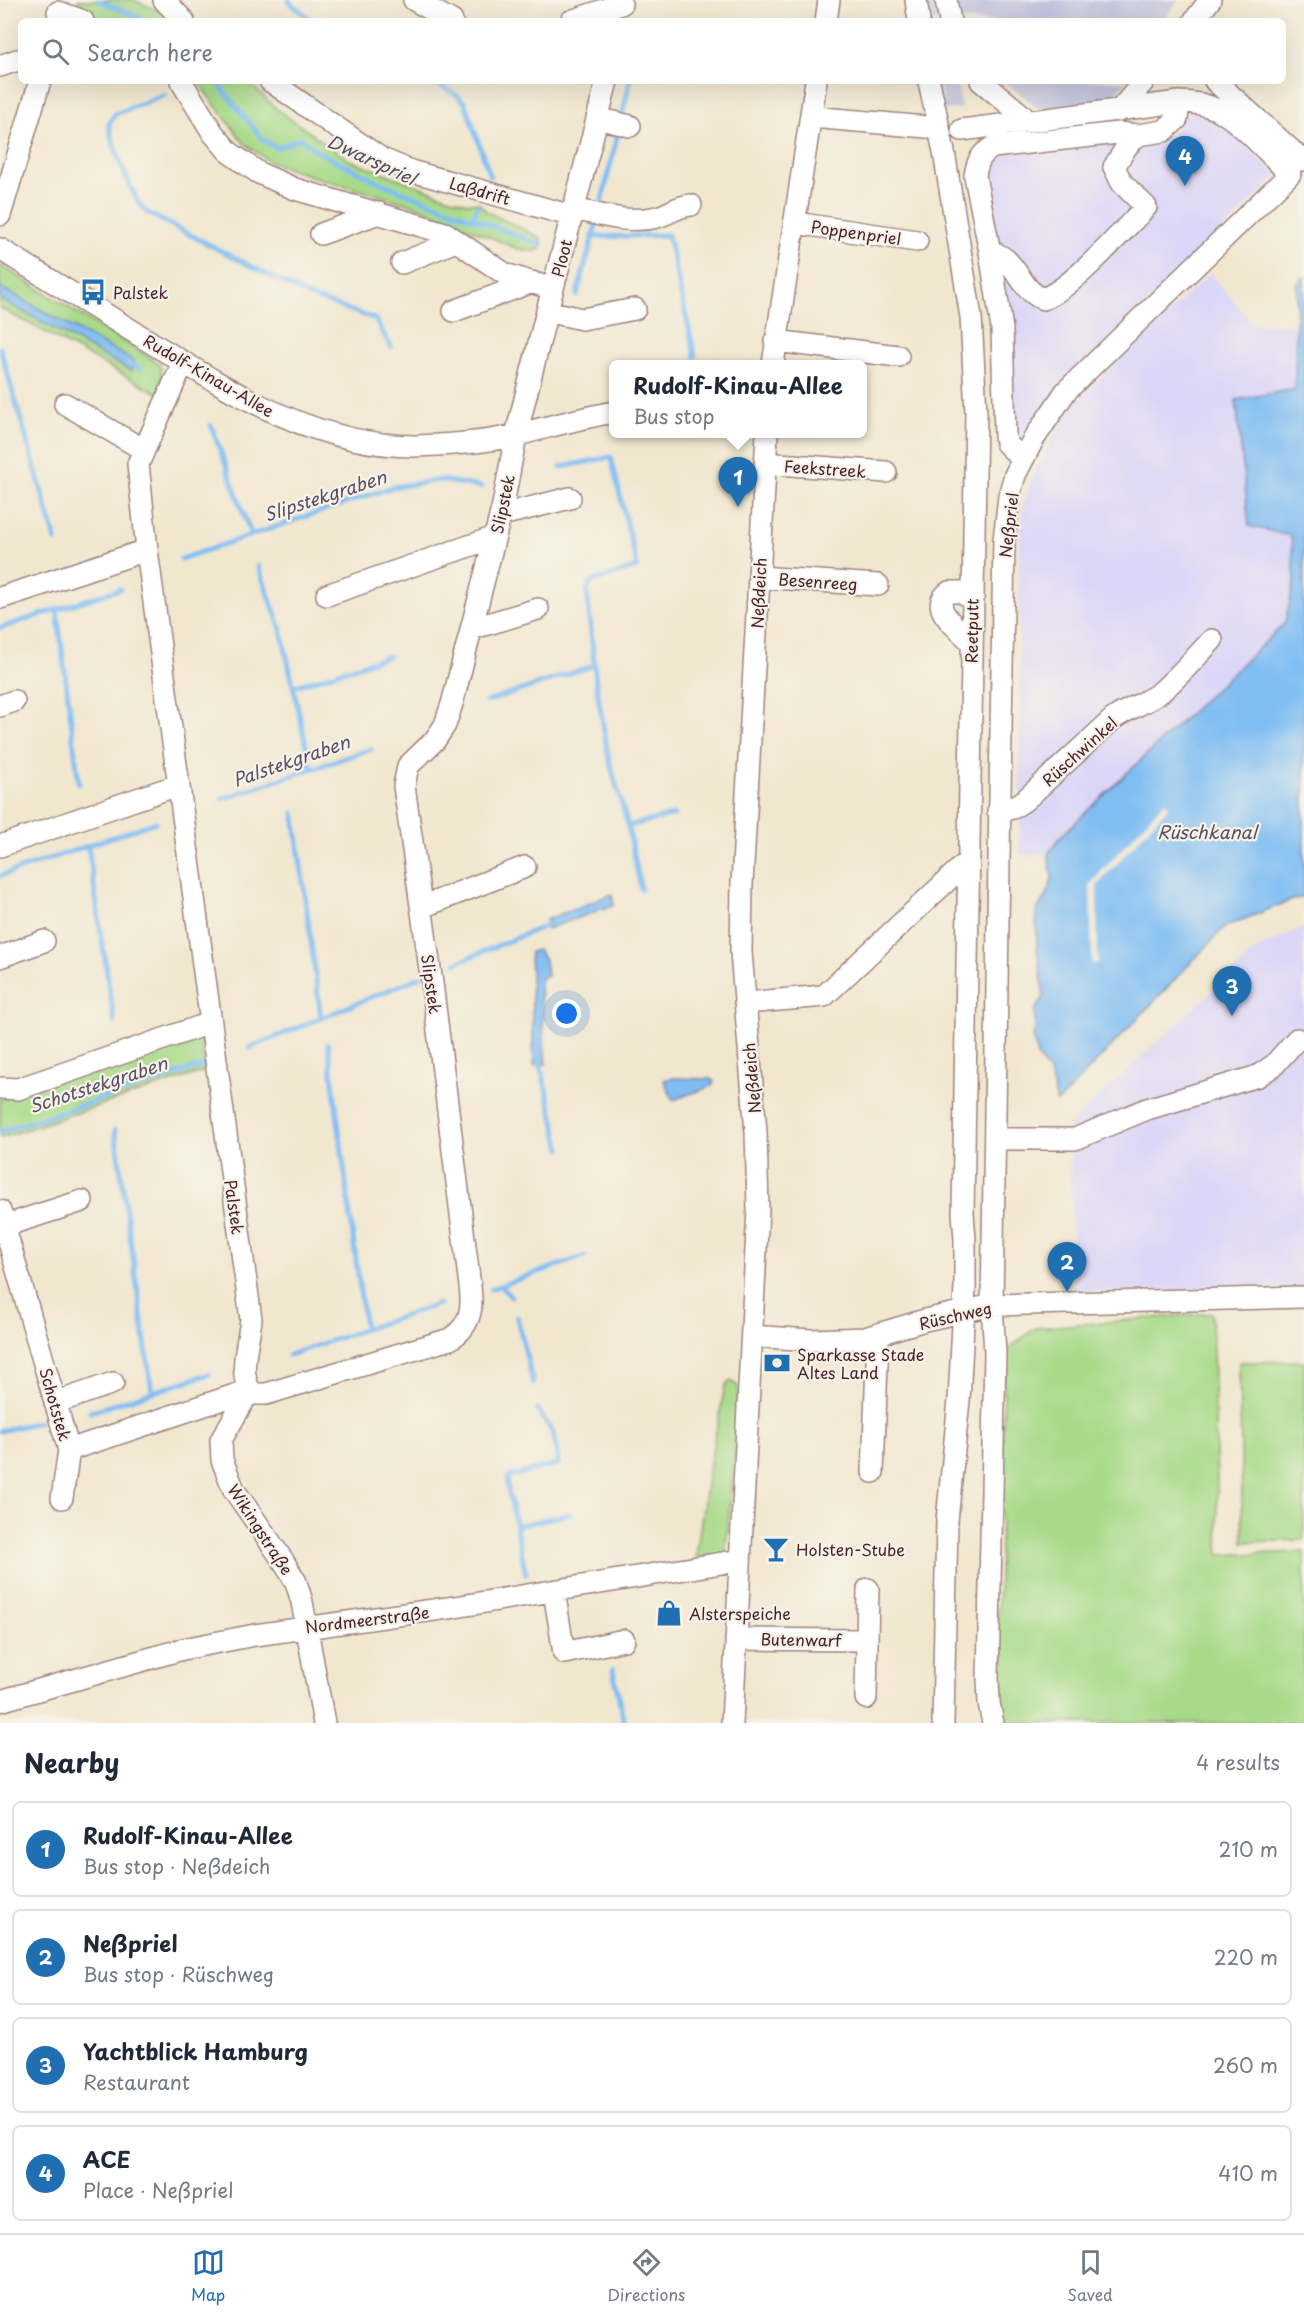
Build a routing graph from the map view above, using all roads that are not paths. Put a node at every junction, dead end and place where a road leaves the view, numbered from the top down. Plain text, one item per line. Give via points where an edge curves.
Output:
1 (164, 0) edge
2 (414, 0) edge
3 (829, 0) edge
4 (916, 0) edge
5 (946, 0) edge
6 (1210, 0) edge
7 (620, 8) edge
8 (58, 11) edge
9 (76, 18) edge
10 (181, 18) edge
11 (447, 18) edge
12 (582, 18) edge
13 (826, 18) edge
14 (919, 18) edge
15 (949, 18) edge
16 (1196, 18) edge
17 (18, 60) edge
18 (0, 66) edge
19 (39, 84) edge
20 (183, 84) edge
21 (274, 84) edge
22 (606, 84) edge
23 (816, 84) edge
24 (930, 84) edge
25 (985, 84) edge
26 (1142, 84) edge
27 (1218, 84) edge
28 (1179, 102) junction
29 (1119, 111) junction
30 (811, 117) junction
31 (597, 118) junction
32 (1023, 123) junction
33 (630, 126) dead end
34 (938, 128) junction
35 (962, 129) dead end
36 (1138, 135) junction
37 (1304, 160) edge
38 (691, 205) dead end
39 (573, 212) junction
40 (379, 213) junction
41 (0, 215) edge
42 (795, 223) junction
43 (321, 234) dead end
44 (456, 241) junction
45 (917, 241) dead end
46 (0, 249) edge
47 (990, 252) junction
48 (402, 263) dead end
49 (532, 282) junction
50 (553, 289) junction
51 (636, 309) dead end
52 (454, 311) dead end
53 (547, 311) junction
54 (775, 341) junction
55 (898, 356) dead end
56 (773, 360) edge
57 (183, 363) junction
58 (65, 404) dead end
59 (609, 413) edge
60 (516, 435) junction
61 (767, 438) edge
62 (144, 450) junction
63 (1022, 459) junction
64 (765, 463) junction
65 (886, 472) dead end
66 (570, 498) dead end
67 (501, 514) junction
68 (495, 537) junction
69 (147, 550) junction
70 (759, 577) junction
71 (878, 585) dead end
72 (327, 595) dead end
73 (0, 598) edge
74 (972, 600) junction
75 (538, 609) dead end
76 (471, 629) junction
77 (1212, 640) dead end
78 (971, 642) junction
79 (178, 785) junction
80 (998, 811) junction
81 (0, 846) edge
82 (968, 861) junction
83 (525, 867) dead end
84 (422, 907) junction
85 (44, 941) dead end
86 (0, 957) edge
87 (745, 1003) junction
88 (210, 1023) junction
89 (1297, 1039) dead end
90 (0, 1088) edge
91 (995, 1138) junction
92 (82, 1201) dead end
93 (2, 1218) edge
94 (1304, 1297) edge
95 (993, 1305) junction
96 (963, 1311) junction
97 (752, 1336) junction
98 (878, 1336) junction
99 (113, 1383) dead end
100 (250, 1390) junction
101 (55, 1403) junction
102 (69, 1449) junction
103 (873, 1472) dead end
104 (62, 1498) dead end
105 (740, 1560) junction
106 (868, 1589) dead end
107 (554, 1591) junction
108 (305, 1627) junction
109 (736, 1639) junction
110 (624, 1640) dead end
111 (867, 1640) junction
112 (866, 1698) dead end
113 (0, 1701) edge
114 (324, 1723) edge
115 (732, 1723) edge
116 (943, 1723) edge
117 (993, 1723) edge

1 - 10 street
2 - 11 street
3 - 13 street
4 - 14 street
5 - 15 street
6 - 16 street
7 - 12 street
8 - 9 street
17 - 18 street
19 - 41 street
20 - 40 street via 230,153 259,173 295,189
21 - 39 street, Laßdrift via 382,159 411,171
22 - 31 street, Ploot
23 - 30 street
24 - 34 street, Reetputt
25 - 32 street via 1022,115
26 - 29 street
27 - 37 street
28 - 29 street, Neßpriel
28 - 36 street via 1177,119 1164,131
28 - 63 street, Neßpriel via 1208,105 1229,116 1290,174 1078,378 1056,404
29 - 32 street, Neßpriel
30 - 34 street
30 - 42 street
31 - 33 street
31 - 39 street, Ploot
32 - 35 street, Neßpriel
34 - 74 street, Reetputt via 972,337 976,412
36 - 47 street via 1118,133 1021,143 993,147 982,153 975,176
36 - 47 street via 1114,167 1122,183 1146,207 1070,281 1043,299 1034,295 1006,259
38 - 39 street, Laßdrift via 660,217 638,220
39 - 50 street, Ploot
40 - 43 street
40 - 44 street via 445,233
42 - 45 street, Poppenpriel
42 - 54 street
44 - 48 street
44 - 49 street via 504,274
46 - 57 street, Rudolf-Kinau-Allee
47 - 63 street via 1002,329 1006,443
49 - 50 street
49 - 52 street
50 - 53 street, Ploot
51 - 53 street via 582,319
53 - 60 street, Ploot
54 - 55 street
54 - 56 street
57 - 60 street, Rudolf-Kinau-Allee via 274,413 343,437 416,446 463,444
57 - 62 street, Palstek
58 - 62 street
59 - 60 street, Rudolf-Kinau-Allee
60 - 67 street, Slipstek
61 - 64 street, Neßdeich
62 - 69 street, Palstek via 138,464
63 - 80 street, Neßpriel via 1009,496 1004,540
64 - 65 street, Feekstreek
64 - 70 street, Neßdeich
66 - 67 street
67 - 68 street, Slipstek
68 - 72 street
68 - 76 street, Slipstek
69 - 73 street
69 - 79 street, Palstek
70 - 71 street, Besenreeg
70 - 87 street, Neßdeich via 742,884
74 - 78 street, Reetputt
74 - 78 street via 962,592 949,592 942,598 941,607
75 - 76 street
76 - 84 street, Slipstek via 445,725 408,766 404,786
77 - 80 street, Rüschwinkel via 1161,691 1113,719 1025,800
78 - 82 street, Reetputt
79 - 81 street
79 - 88 street, Palstek
80 - 91 street, Neßpriel
82 - 87 street via 824,996
82 - 96 street, Reetputt
83 - 84 street
84 - 100 street, Slipstek via 471,1312 463,1329 450,1339 267,1394
85 - 86 street
87 - 97 street, Neßdeich via 758,1169
88 - 90 street via 18,1089
88 - 100 street, Palstek via 251,1319 243,1373
89 - 91 street via 1274,1065 1258,1076 1147,1108 1075,1139
91 - 95 street, Neßpriel
92 - 93 street
93 - 101 street, Schotstek
94 - 95 street, Rüschweg
95 - 96 street, Rüschweg
95 - 117 street, Neßpriel via 988,1678
96 - 98 street, Rüschweg
96 - 116 street, Reetputt via 947,1521
97 - 98 street, Rüschweg via 835,1340
97 - 105 street, Neßdeich
98 - 103 street
99 - 101 street
100 - 102 street, Schotstek
100 - 108 street, Wikingstraße via 221,1440 225,1471 296,1582
101 - 102 street, Schotstek
102 - 104 street
105 - 107 street, Nordmeerstraße
105 - 109 street, Neßdeich
106 - 111 street
107 - 108 street, Nordmeerstraße
107 - 110 street via 564,1653
108 - 113 street, Nordmeerstraße via 183,1649
108 - 114 street, Wikingstraße
109 - 111 street, Butenwarf
109 - 115 street, Neßdeich
111 - 112 street

